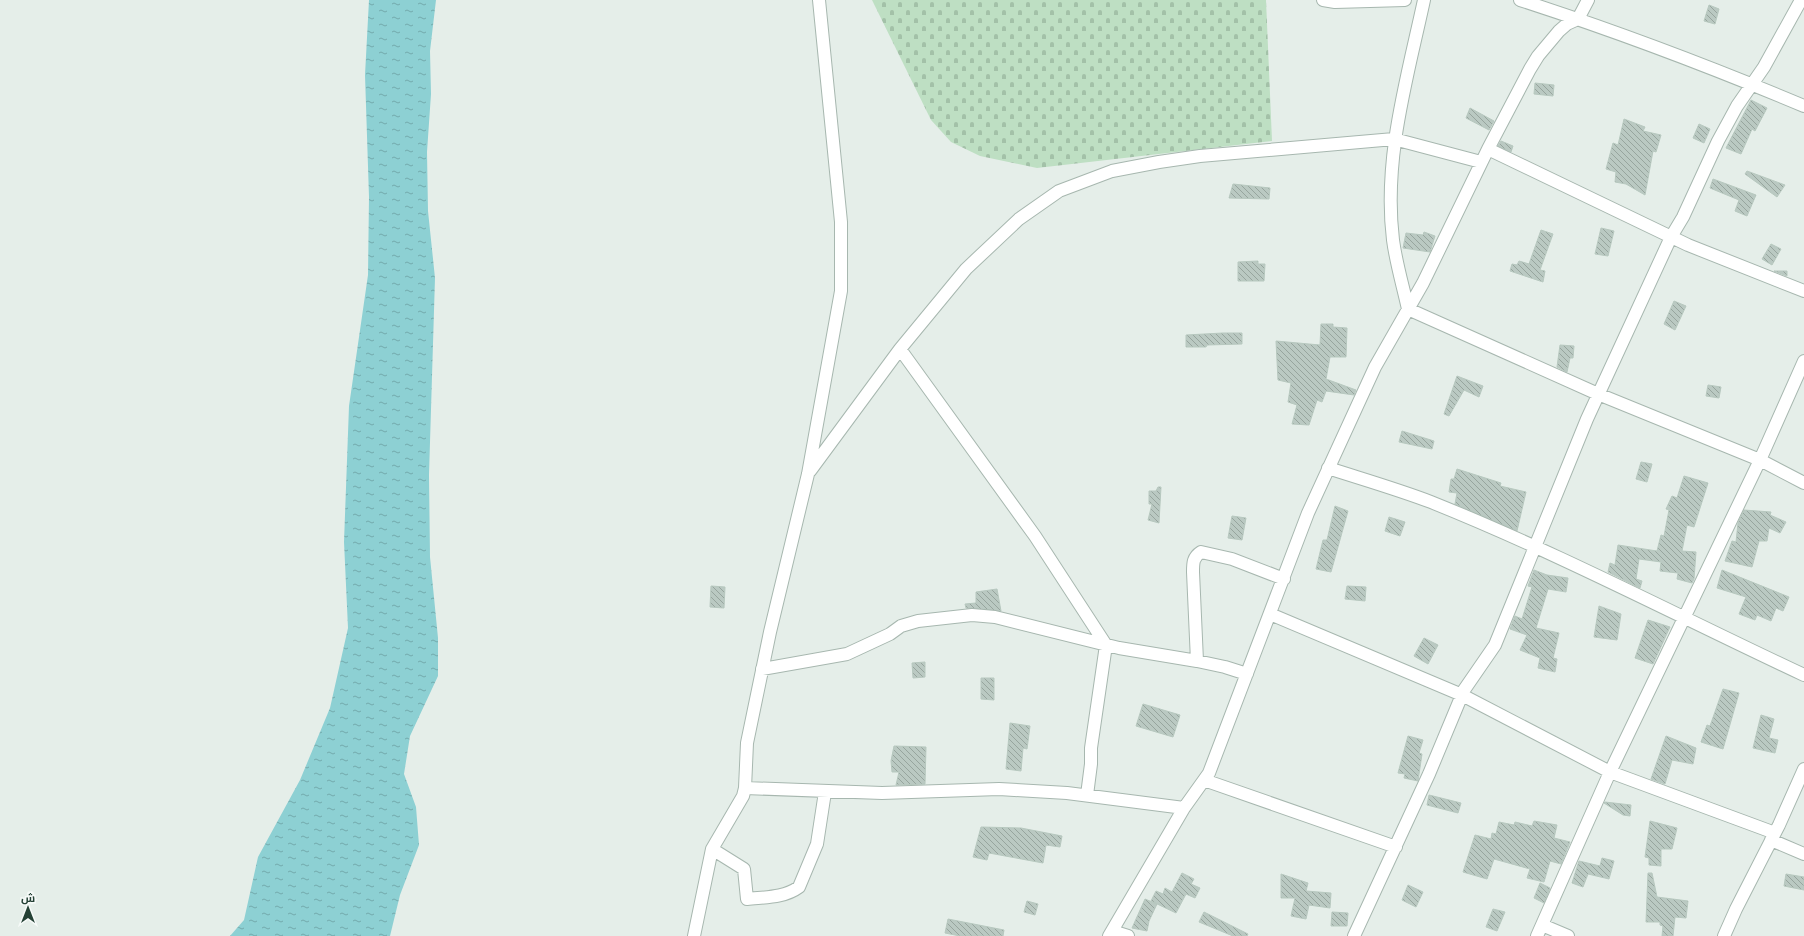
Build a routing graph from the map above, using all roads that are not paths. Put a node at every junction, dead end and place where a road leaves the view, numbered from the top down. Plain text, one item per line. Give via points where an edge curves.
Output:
1 (819, 0) edge
2 (1323, 0) edge
3 (1405, 0) edge
4 (1424, 0) edge
5 (1520, 0) edge
6 (1588, 0) edge
7 (1800, 0) edge
8 (1578, 19) junction
9 (1752, 84) junction
10 (1804, 106) edge
11 (1394, 139) junction
12 (1488, 149) junction
13 (1481, 162) junction
14 (1671, 237) junction
15 (1804, 291) edge
16 (1408, 309) junction
17 (900, 348) junction
18 (1804, 361) edge
19 (1598, 394) junction
20 (1760, 460) junction
21 (1328, 468) junction
22 (808, 474) junction
23 (1804, 483) edge
24 (1534, 548) junction
25 (1284, 579) junction
26 (1270, 614) junction
27 (1683, 617) junction
28 (1106, 645) junction
29 (1197, 661) junction
30 (762, 669) junction
31 (1247, 674) junction
32 (1804, 675) edge
33 (1462, 695) junction
34 (1804, 769) edge
35 (1610, 772) junction
36 (1204, 780) junction
37 (745, 788) junction
38 (825, 792) junction
39 (1087, 796) junction
40 (1184, 808) junction
41 (1773, 836) junction
42 (1396, 847) junction
43 (712, 849) junction
44 (1804, 854) edge
45 (1542, 925) junction
46 (1110, 934) edge
47 (694, 936) edge
48 (1128, 936) edge
49 (1354, 936) edge
50 (1537, 936) edge
51 (1568, 936) edge
52 (1724, 936) edge

1 - 22 street via 842,222 842,291
2 - 3 street
4 - 11 street
5 - 8 street
6 - 8 street
7 - 9 street
8 - 9 street
8 - 12 street via 1558,31 1538,56
9 - 10 street
9 - 14 street via 1718,141
11 - 13 street
11 - 16 street via 1393,241
11 - 17 street via 1159,162 1112,171 1059,191 1019,219 989,245
12 - 13 street
12 - 14 street
13 - 16 street
14 - 15 street
14 - 19 street
16 - 19 street
16 - 21 street via 1375,367
17 - 22 street
17 - 28 street via 1035,536
18 - 20 street
19 - 20 street
19 - 24 street
20 - 23 street
20 - 27 street
21 - 24 street via 1431,502
21 - 25 street via 1308,513
22 - 30 street
24 - 27 street
24 - 33 street via 1495,646
25 - 26 street
25 - 29 street via 1232,559 1201,552 1196,555 1193,572
26 - 31 street
26 - 33 street
27 - 32 street
27 - 35 street
28 - 29 street
28 - 30 street via 996,617 972,615 918,621 901,626 890,634 847,654
28 - 39 street via 1091,748 1092,764
29 - 31 street
30 - 37 street via 747,743
31 - 36 street via 1209,773
33 - 35 street
33 - 42 street
34 - 41 street
35 - 41 street
35 - 45 street
36 - 40 street
36 - 42 street
37 - 38 street
37 - 43 street via 743,796
38 - 39 street via 999,789
38 - 43 street via 817,844 799,887 794,891 747,899 744,869
39 - 40 street
40 - 46 street
41 - 44 street
41 - 52 street
42 - 49 street
43 - 47 street
45 - 50 street
45 - 51 street
46 - 48 street

